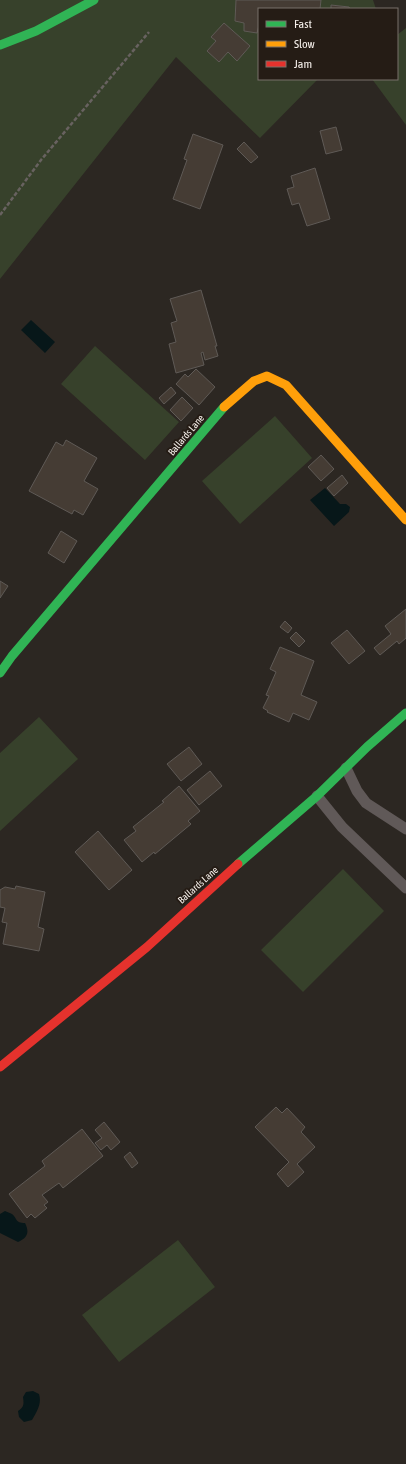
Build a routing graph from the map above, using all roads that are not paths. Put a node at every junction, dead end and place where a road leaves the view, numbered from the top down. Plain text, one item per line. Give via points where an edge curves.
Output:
1 (94, 0) edge
2 (0, 45) edge
3 (406, 520) edge
4 (0, 673) edge
5 (406, 713) edge
6 (346, 768) junction
7 (317, 796) junction
8 (406, 829) edge
9 (406, 888) edge
10 (0, 1068) edge

1 - 2 street via 36,31
3 - 4 street, Ballards Lane via 286,385 267,376 254,380 228,403
5 - 6 street, Ballards Lane
6 - 7 street, Ballards Lane
6 - 8 lane via 366,803
7 - 9 lane via 342,827
7 - 10 street, Ballards Lane via 262,842 147,948

